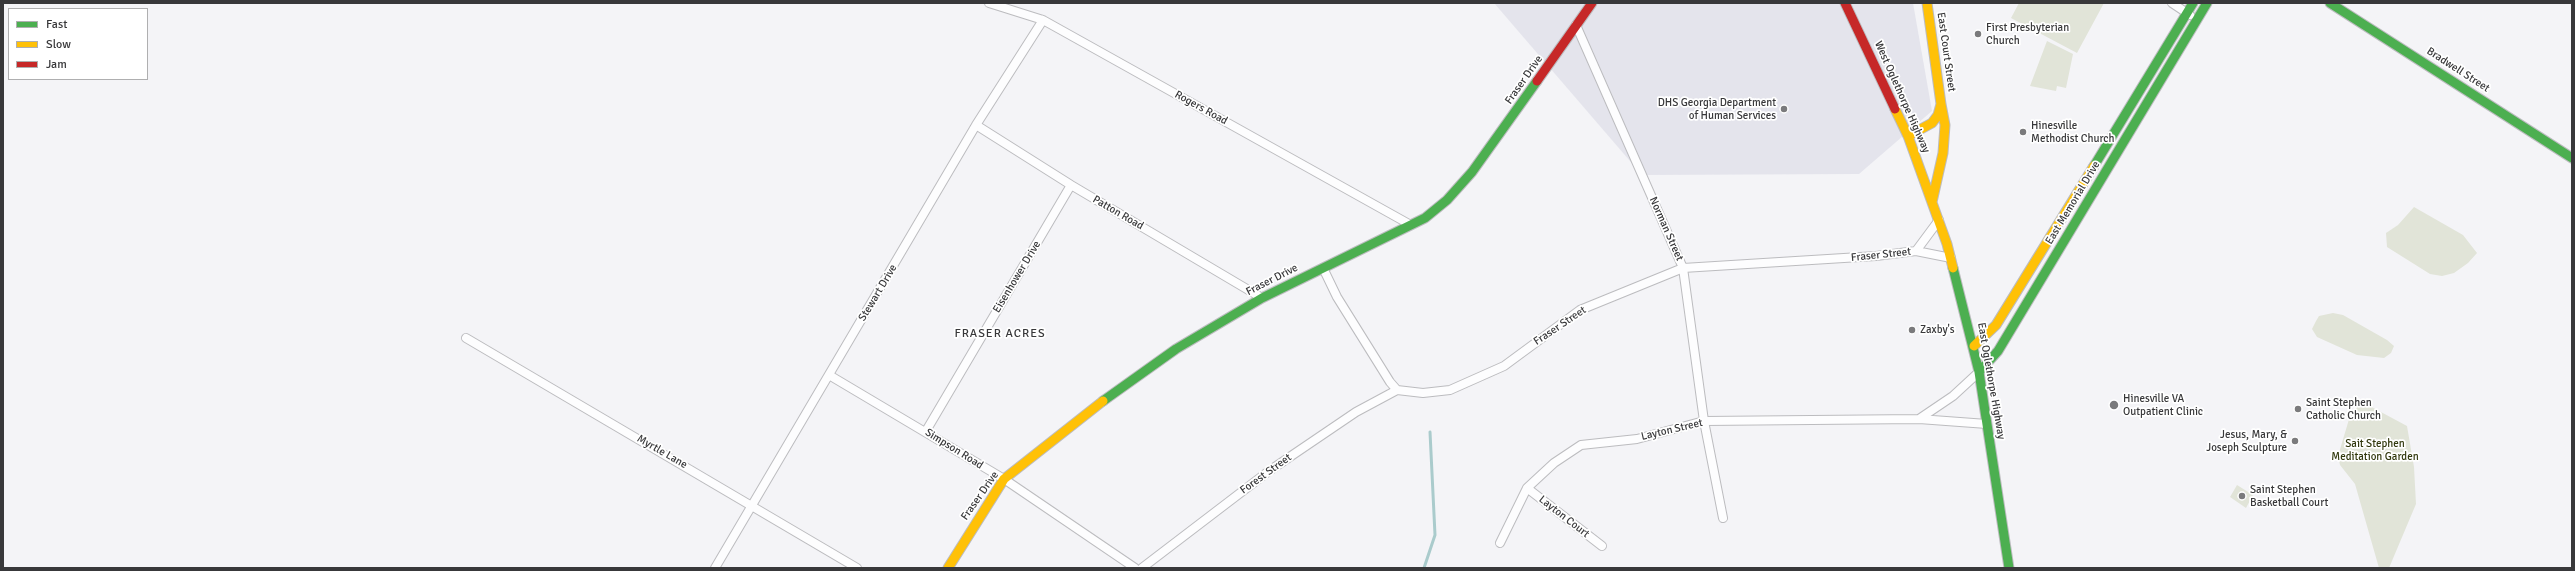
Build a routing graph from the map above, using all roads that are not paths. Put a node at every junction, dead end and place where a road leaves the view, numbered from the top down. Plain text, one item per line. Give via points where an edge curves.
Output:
1 (989, 3) edge
2 (1592, 3) edge
3 (1845, 3) edge
4 (1927, 3) edge
5 (2172, 3) edge
6 (2194, 3) edge
7 (2207, 3) edge
8 (2330, 3) edge
9 (2187, 13) junction
10 (1043, 20) junction
11 (2198, 21) junction
12 (1576, 25) junction
13 (1941, 104) junction
14 (976, 125) junction
15 (1908, 136) junction
16 (2572, 158) edge
17 (1071, 185) junction
18 (1932, 202) junction
19 (1938, 220) junction
20 (1409, 224) junction
21 (1916, 251) junction
22 (1951, 258) junction
23 (1323, 268) junction
24 (1683, 268) junction
25 (1262, 298) junction
26 (466, 338) dead end
27 (1974, 346) junction
28 (1979, 372) junction
29 (829, 375) junction
30 (1397, 390) junction
31 (1919, 419) junction
32 (1704, 422) junction
33 (1987, 424) junction
34 (926, 431) junction
35 (1004, 479) junction
36 (1526, 488) junction
37 (751, 505) junction
38 (1723, 518) dead end
39 (1500, 543) dead end
40 (1602, 546) dead end
41 (715, 568) edge
42 (857, 568) edge
43 (948, 568) edge
44 (1135, 568) edge
45 (1142, 568) edge
46 (2009, 568) edge

1 - 10 street, Rogers Road
2 - 12 main road, Fraser Drive
3 - 15 main road, West Oglethorpe Highway
4 - 13 main road, East Court Street
5 - 9 street
6 - 9 main road, East Memorial Drive
7 - 11 main road, East Memorial Drive
8 - 16 main road, Bradwell Street
9 - 11 street
9 - 27 main road, East Memorial Drive via 2019,289 1996,324
10 - 14 street, Stewart Drive
10 - 20 street, Rogers Road
11 - 28 main road, East Memorial Drive via 1998,351
12 - 20 main road, Fraser Drive via 1472,172 1447,200 1425,218
12 - 24 street, Norman Street
13 - 15 main road, East Court Street via 1935,120
13 - 18 main road via 1945,125 1943,153
14 - 17 street, Patton Road
14 - 29 street, Stewart Drive
15 - 18 main road, West Oglethorpe Highway
17 - 25 street, Patton Road
17 - 34 street, Eisenhower Drive
18 - 19 main road, East Oglethorpe Highway
19 - 21 street, Fraser Street
19 - 22 main road, East Oglethorpe Highway
20 - 23 main road, Fraser Drive
21 - 22 street, Fraser Street
21 - 24 street, Fraser Street via 1868,257
22 - 27 main road, East Oglethorpe Highway
23 - 25 main road, Fraser Drive
23 - 30 street via 1337,297
24 - 30 street, Fraser Street via 1580,310 1504,366 1463,385 1450,390 1423,393
24 - 32 street, Norman Street
25 - 35 main road, Fraser Drive via 1176,349 1108,397
26 - 37 street, Myrtle Lane
27 - 28 main road, East Oglethorpe Highway
28 - 31 street via 1953,396
28 - 33 main road, East Oglethorpe Highway
29 - 34 street, Simpson Road
29 - 37 street, Stewart Drive
30 - 45 street, Forest Street via 1356,412 1269,471
31 - 32 street, Layton Street
31 - 33 street, Layton Street
32 - 36 street, Layton Street via 1636,438 1581,445 1554,463
32 - 38 street, Norman Street
33 - 46 main road, East Oglethorpe Highway
34 - 35 street, Simpson Road
35 - 43 main road, Fraser Drive
35 - 44 street, Simpson Road
36 - 39 street, Layton Street
36 - 40 street, Layton Court
37 - 41 street, Stewart Drive
37 - 42 street, Myrtle Lane

